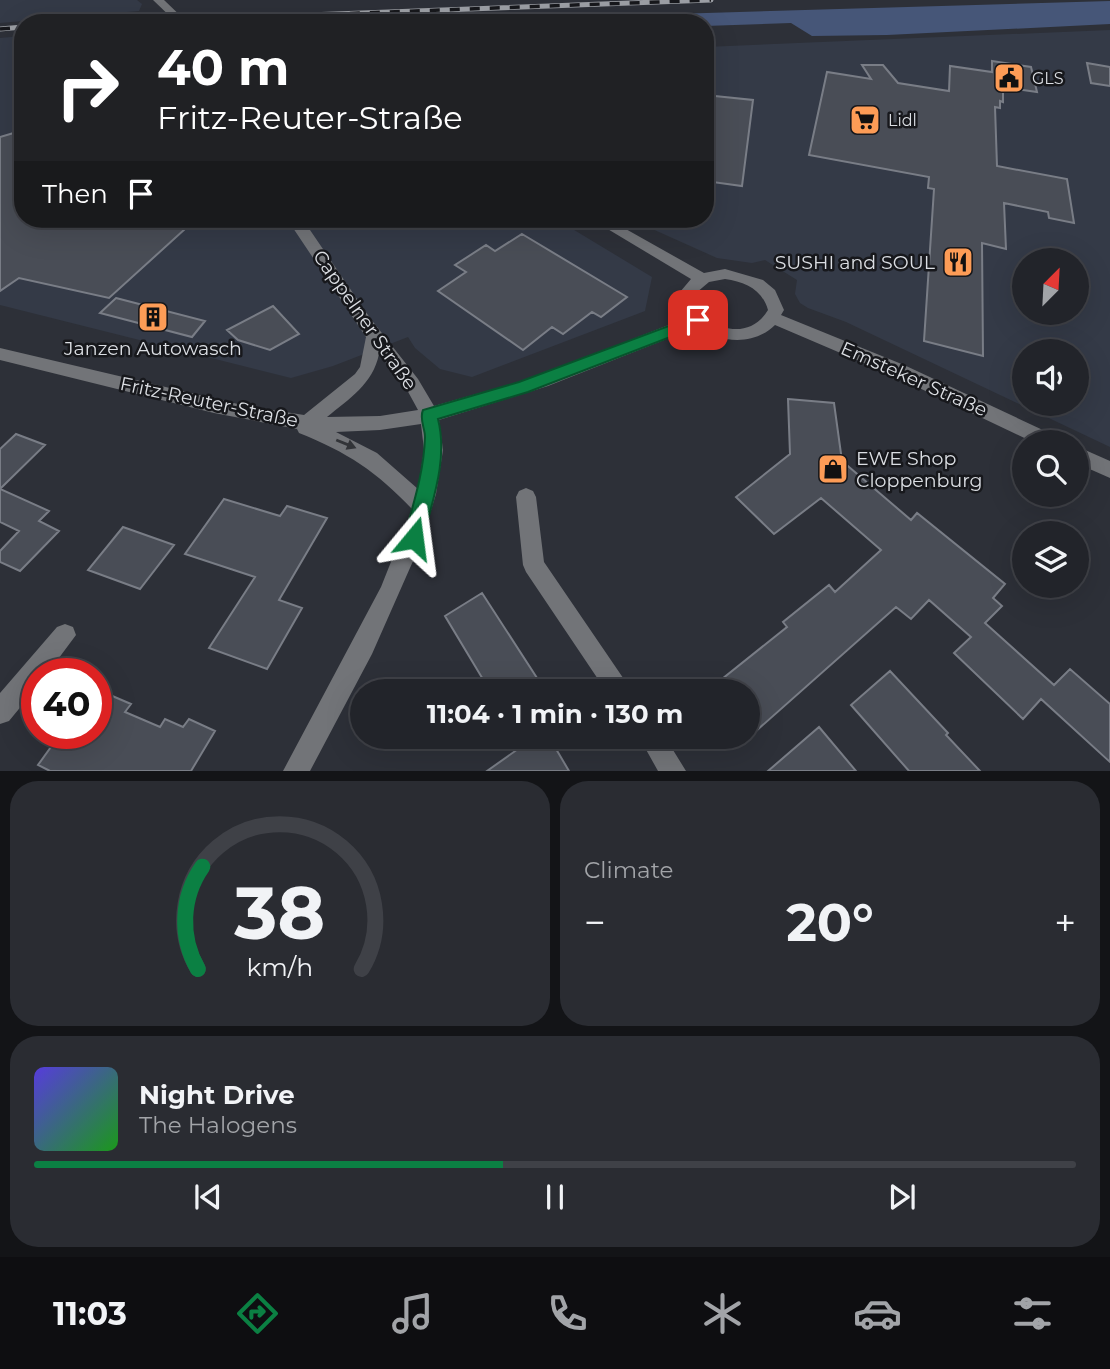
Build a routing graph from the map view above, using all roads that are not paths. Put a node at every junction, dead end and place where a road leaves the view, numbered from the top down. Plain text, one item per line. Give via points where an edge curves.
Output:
1 (158, 0) edge
2 (173, 14) edge
3 (300, 228) edge
4 (614, 228) edge
5 (702, 278) junction
6 (773, 318) junction
7 (698, 320) junction
8 (374, 336) junction
9 (0, 354) edge
10 (429, 415) junction
11 (283, 420) junction
12 (307, 423) junction
13 (1025, 430) edge
14 (1089, 460) edge
15 (1110, 470) edge
16 (526, 497) dead end
17 (422, 507) junction
18 (65, 635) dead end
19 (612, 679) edge
20 (0, 712) edge
21 (658, 749) edge
22 (296, 771) edge
23 (673, 771) edge

1 - 2 street
3 - 8 street, Cappelner Straße
4 - 5 street
5 - 6 street via 738,275 761,285 774,301
5 - 7 street via 688,292 691,311
6 - 7 street via 759,330 737,334
6 - 13 street, Emsteker Straße
7 - 10 street, Fritz-Reuter-Straße via 523,387
8 - 10 street, Cappelner Straße
8 - 12 street via 368,368 360,379
9 - 11 street, Fritz-Reuter-Straße
10 - 12 street, Fritz-Reuter-Straße via 379,423
10 - 17 street, Cappelner Straße via 432,467
11 - 12 street, Fritz-Reuter-Straße
11 -> 17 street via 370,456
14 - 15 street
16 - 19 street via 534,565
17 - 22 street, Cappelner Straße via 390,594
18 - 20 street
21 - 23 street

